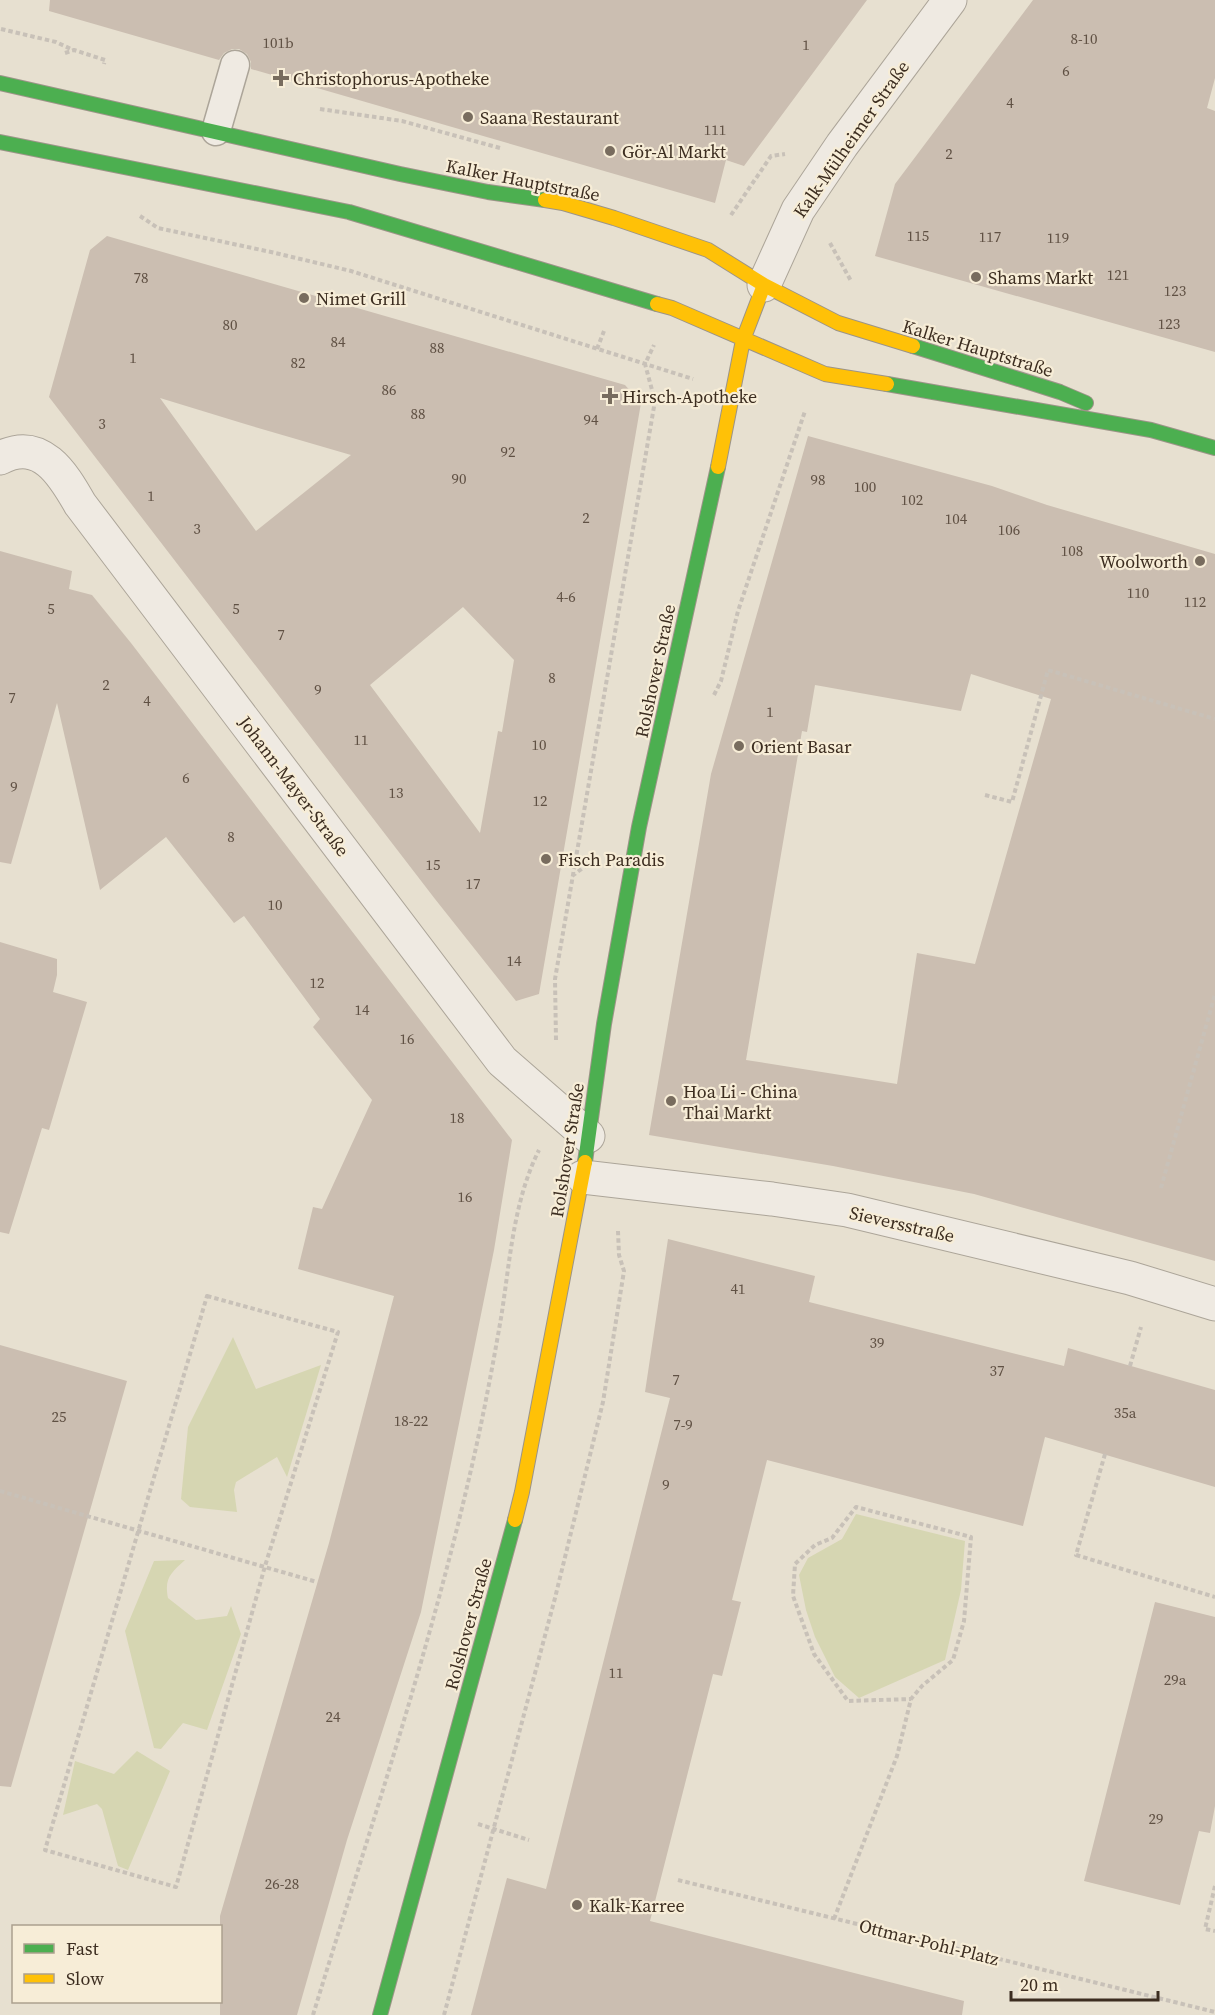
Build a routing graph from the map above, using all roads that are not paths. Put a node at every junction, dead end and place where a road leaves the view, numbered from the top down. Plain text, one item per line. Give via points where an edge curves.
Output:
1 (950, 0) edge
2 (235, 65) dead end
3 (0, 83) edge
4 (216, 131) junction
5 (0, 142) edge
6 (764, 285) junction
7 (743, 340) junction
8 (1151, 430) junction
9 (1215, 447) edge
10 (0, 458) edge
11 (588, 1136) junction
12 (583, 1177) junction
13 (1215, 1304) edge
14 (380, 2015) edge

1 - 6 street, Kalk-Mülheimer Straße via 798,210
2 - 4 lane
3 - 4 main road, Kalker Hauptstraße
4 - 6 main road, Kalker Hauptstraße via 400,174 573,206 708,250
5 - 7 main road, Kalker Hauptstraße via 349,212 672,308
6 - 7 main road, Rolshover Straße
6 - 8 main road, Kalker Hauptstraße via 838,322 1060,392
7 - 8 main road, Kalker Hauptstraße via 825,374
7 - 11 main road, Rolshover Straße via 639,826
8 - 9 main road, Kalker Hauptstraße
10 - 11 street, Johann-Mayer-Straße via 21,452 36,455 50,461 64,476 80,504 502,1060
11 - 12 main road, Rolshover Straße
12 - 13 street, Sieversstraße via 847,1210 1130,1278
12 - 14 main road, Rolshover Straße via 522,1492

